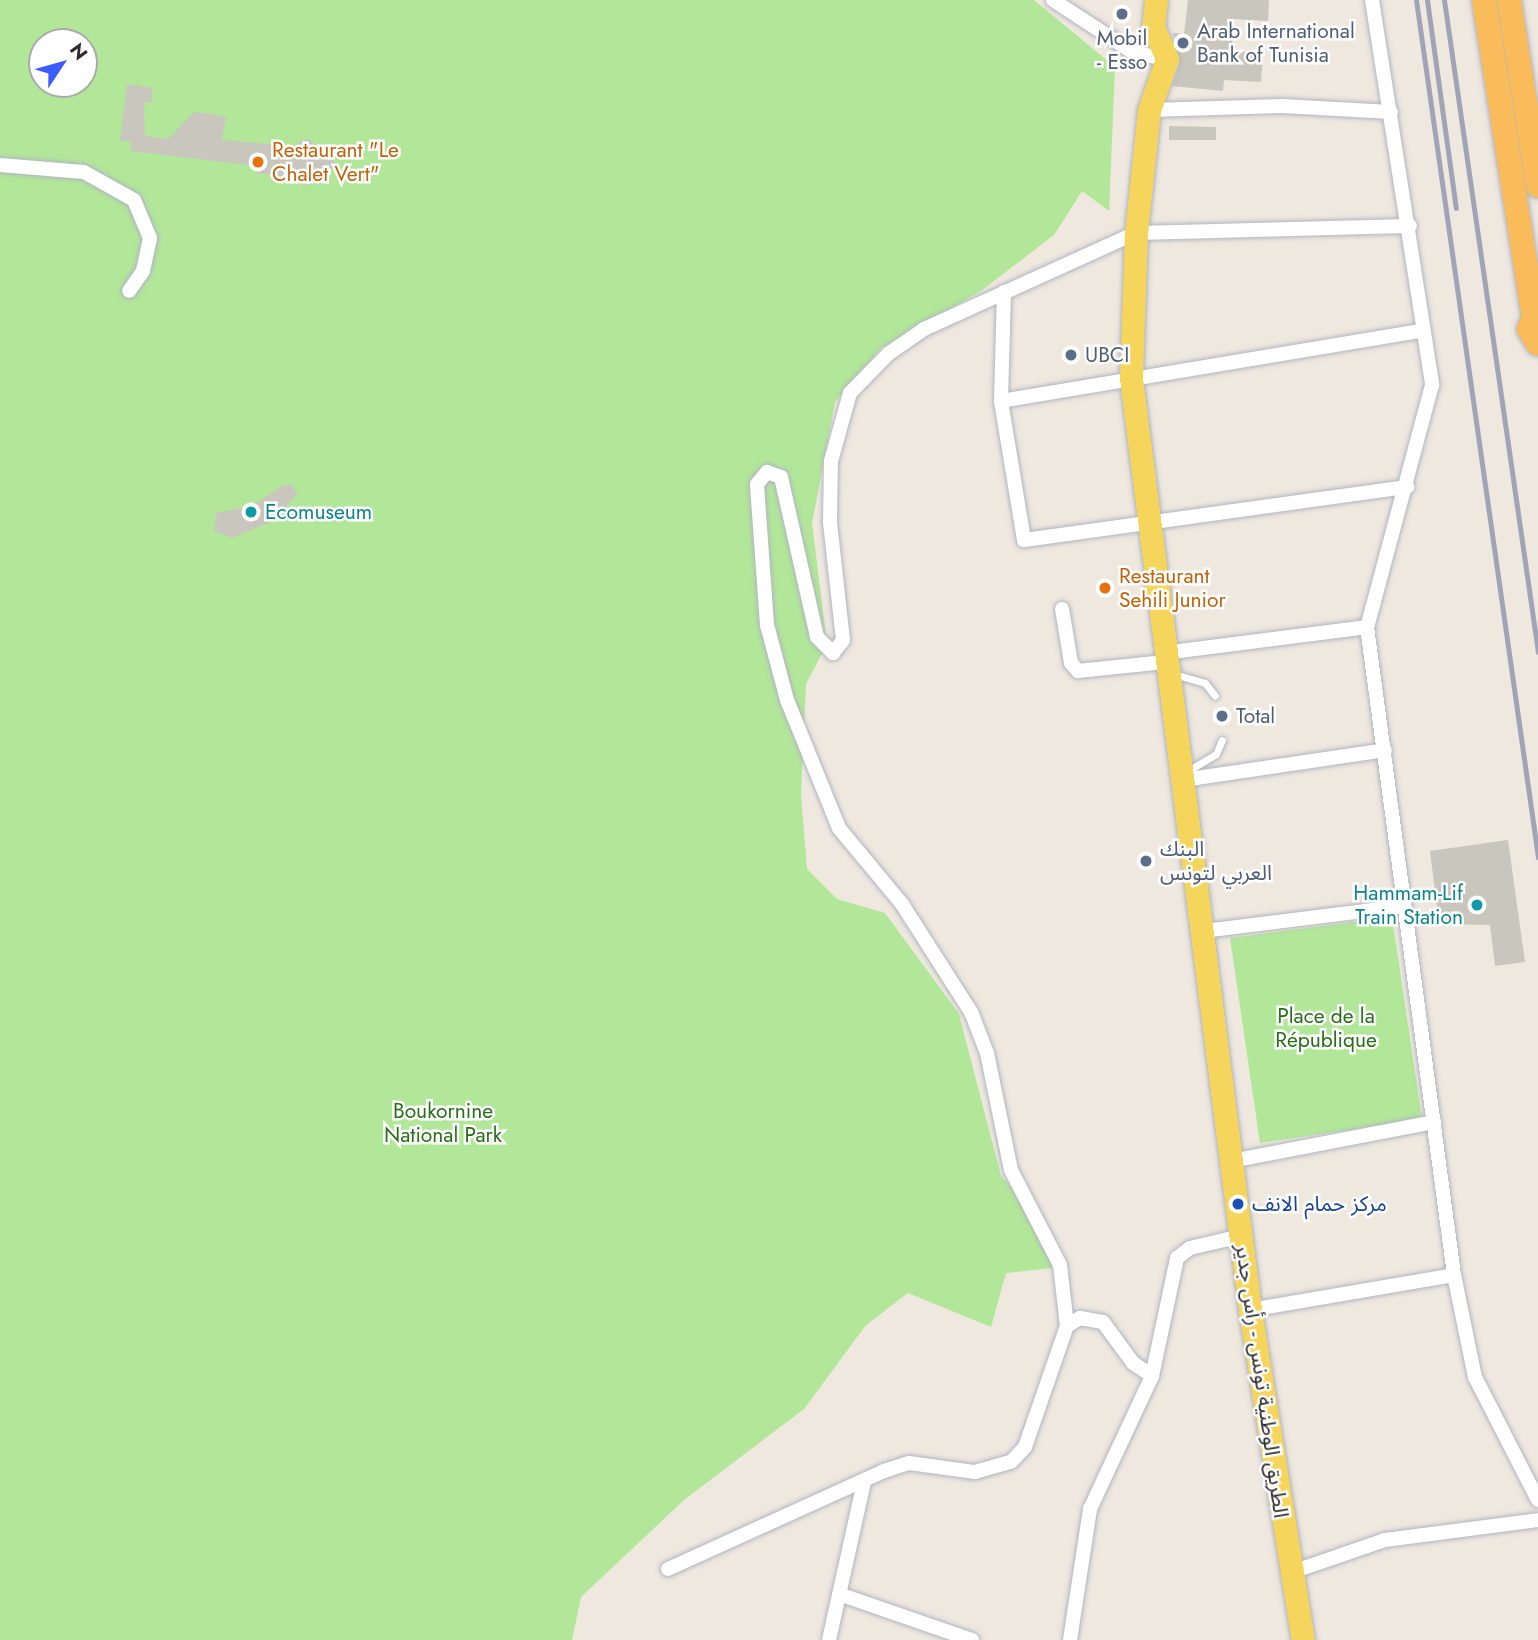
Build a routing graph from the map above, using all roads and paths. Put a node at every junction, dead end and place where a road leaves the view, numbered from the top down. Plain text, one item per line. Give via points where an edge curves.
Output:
1 (1053, 0) edge
2 (1156, 0) edge
3 (1372, 0) edge
4 (1484, 0) edge
5 (1509, 0) edge
6 (1167, 59) junction
7 (1149, 110) junction
8 (1391, 112) junction
9 (0, 165) edge
10 (1538, 186) edge
11 (1410, 226) junction
12 (1136, 233) junction
13 (129, 291) dead end
14 (1004, 292) junction
15 (1536, 310) edge
16 (1421, 331) junction
17 (1538, 344) edge
18 (1131, 378) junction
19 (1001, 401) junction
20 (1407, 486) junction
21 (1146, 522) junction
22 (1062, 609) dead end
23 (1367, 627) junction
24 (1165, 662) junction
25 (1215, 696) dead end
26 (1222, 740) dead end
27 (1385, 750) junction
28 (1182, 777) junction
29 (1404, 906) junction
30 (1204, 931) junction
31 (1434, 1122) junction
32 (1231, 1161) junction
33 (1241, 1236) junction
34 (1454, 1275) junction
35 (1250, 1310) junction
36 (1067, 1326) junction
37 (1152, 1376) junction
38 (864, 1482) junction
39 (1538, 1500) edge
40 (1538, 1520) edge
41 (668, 1569) dead end
42 (1292, 1572) junction
43 (839, 1594) junction
44 (829, 1640) edge
45 (972, 1640) edge
46 (1070, 1640) edge
47 (1303, 1640) edge

1 - 6 street via 1134,53
2 - 6 main road via 1153,27
3 - 8 street
4 - 15 highway
5 - 10 highway
6 - 7 main road, الطريق الوطنية تونس - رأس جدير
7 - 8 street via 1282,106
7 - 12 main road, الطريق الوطنية تونس - رأس جدير
8 - 11 street
9 - 13 street via 84,172 134,200 150,238 144,271
11 - 12 street
11 - 16 street
12 - 14 street
12 - 18 main road, الطريق الوطنية تونس - رأس جدير
14 - 19 street
14 - 36 street via 924,329 850,393 831,461 841,648 826,653 817,637 788,494 775,472 757,484 762,581 784,691 839,828 902,904 971,1012 987,1053 1011,1170 1060,1265
15 - 17 highway via 1529,329
16 - 18 street
16 - 20 street via 1432,385
18 - 19 street
18 - 21 main road, الطريق الوطنية تونس - رأس جدير
19 - 21 street via 1021,538
20 - 21 street
20 - 23 street
21 - 24 main road, الطريق الوطنية تونس - رأس جدير
22 - 24 street via 1071,663 1079,671
23 - 24 street
23 - 27 street
24 - 25 lane via 1205,683
24 - 28 main road, الطريق الوطنية تونس - رأس جدير
26 - 28 lane via 1216,754
27 - 28 street
27 - 29 street
28 - 30 main road, الطريق الوطنية تونس - رأس جدير
29 - 30 street
29 - 31 street
30 - 32 main road, الطريق الوطنية تونس - رأس جدير
31 - 32 street
31 - 34 street
32 - 33 main road, الطريق الوطنية تونس - رأس جدير
33 - 35 main road, الطريق الوطنية تونس - رأس جدير
33 - 37 street via 1190,1248 1177,1258
34 - 35 street
34 - 39 street via 1475,1377
35 - 42 main road, الطريق الوطنية تونس - رأس جدير
36 - 37 street via 1095,1317
36 - 38 street via 1025,1447 1012,1462 975,1472 908,1463
37 - 46 street via 1090,1508
38 - 41 street
38 - 43 street
40 - 42 street via 1385,1540
42 - 47 main road, الطريق الوطنية تونس - رأس جدير
43 - 44 street
43 - 45 street

